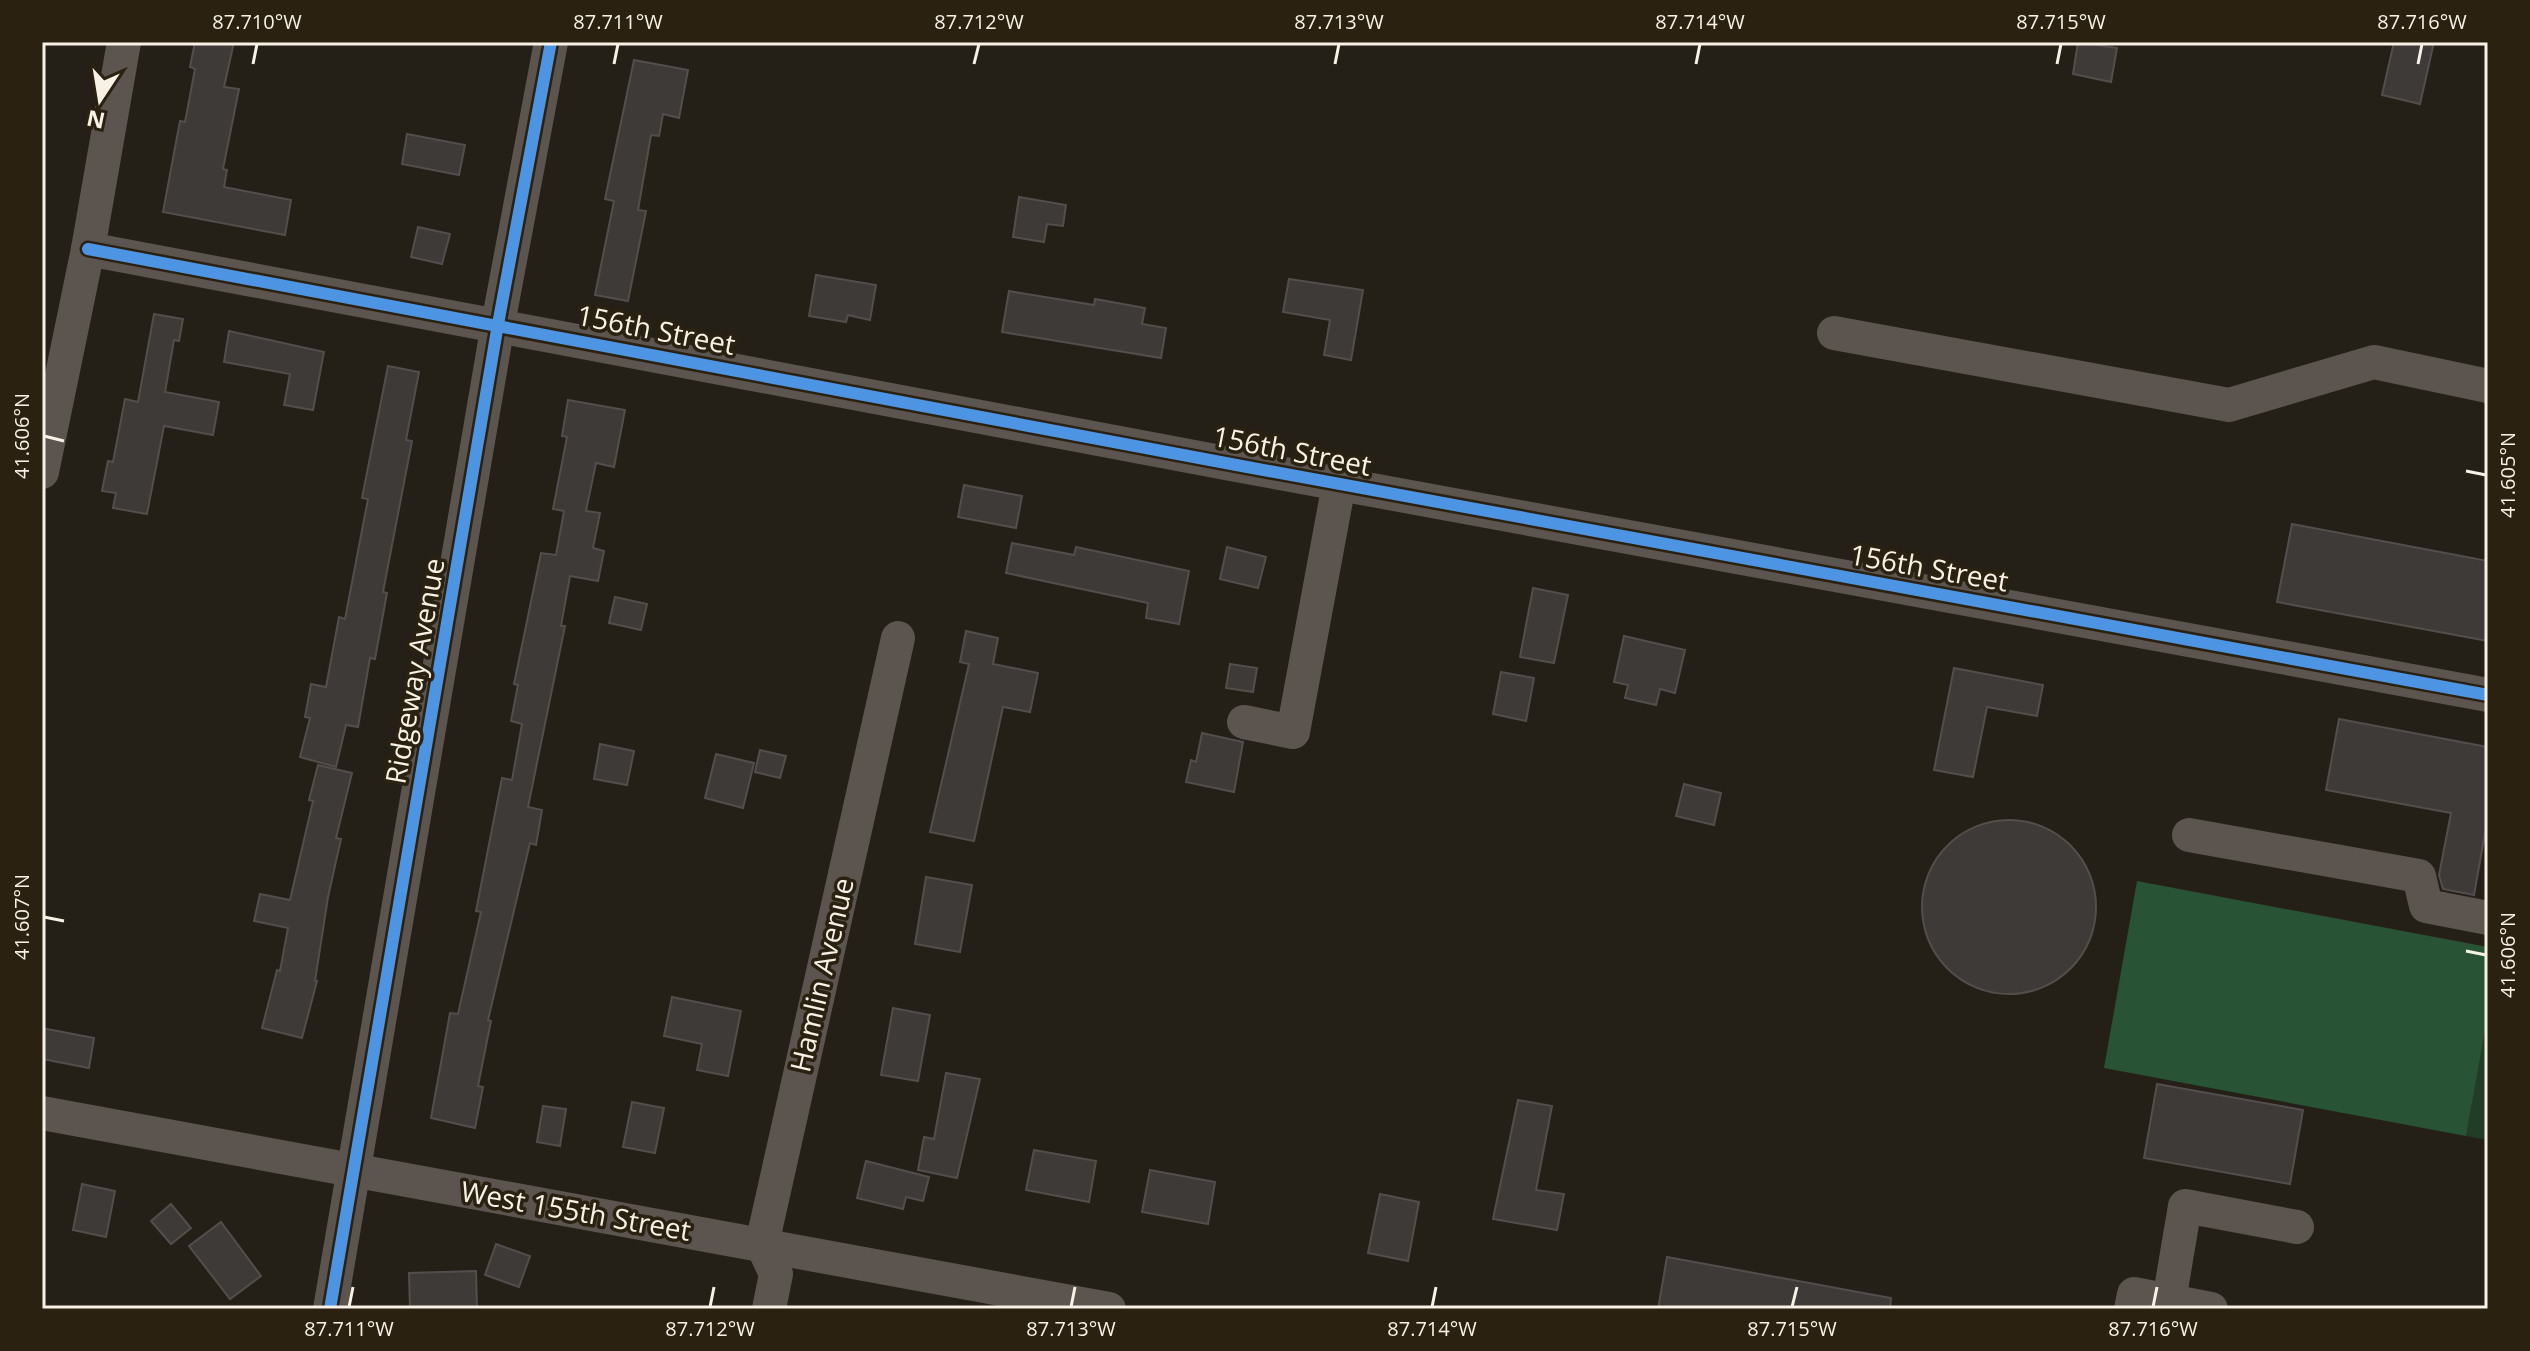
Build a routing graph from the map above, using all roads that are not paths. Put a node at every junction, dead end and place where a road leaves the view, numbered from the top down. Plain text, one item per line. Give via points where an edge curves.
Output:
1 (124, 42) edge
2 (551, 42) edge
3 (88, 249) junction
4 (498, 324) junction
5 (1834, 333) dead end
6 (2488, 386) edge
7 (42, 472) edge
8 (1339, 484) junction
9 (898, 638) dead end
10 (2488, 695) edge
11 (1244, 722) dead end
12 (2189, 835) dead end
13 (2488, 918) edge
14 (42, 1113) edge
15 (355, 1172) junction
16 (2297, 1227) dead end
17 (762, 1244) junction
18 (2169, 1301) junction
19 (330, 1309) edge
20 (769, 1309) edge
21 (1109, 1309) edge
22 (2131, 1309) edge
23 (2211, 1309) edge

1 - 3 street
2 - 4 street, Ridgeway Avenue
3 - 4 street, 156th Street
3 - 7 street
4 - 8 street, 156th Street
4 - 15 street, Ridgeway Avenue
5 - 6 street via 2229,405 2374,362
8 - 10 street, 156th Street
8 - 11 street via 1293,732
9 - 17 street, Hamlin Avenue
12 - 13 street via 2419,876 2426,906
14 - 15 street, West 155th Street
15 - 17 street, West 155th Street
15 - 19 street, Ridgeway Avenue
16 - 18 street via 2185,1206
17 - 20 street via 776,1274
17 - 21 street, West 155th Street
18 - 22 street via 2134,1294
18 - 23 street

